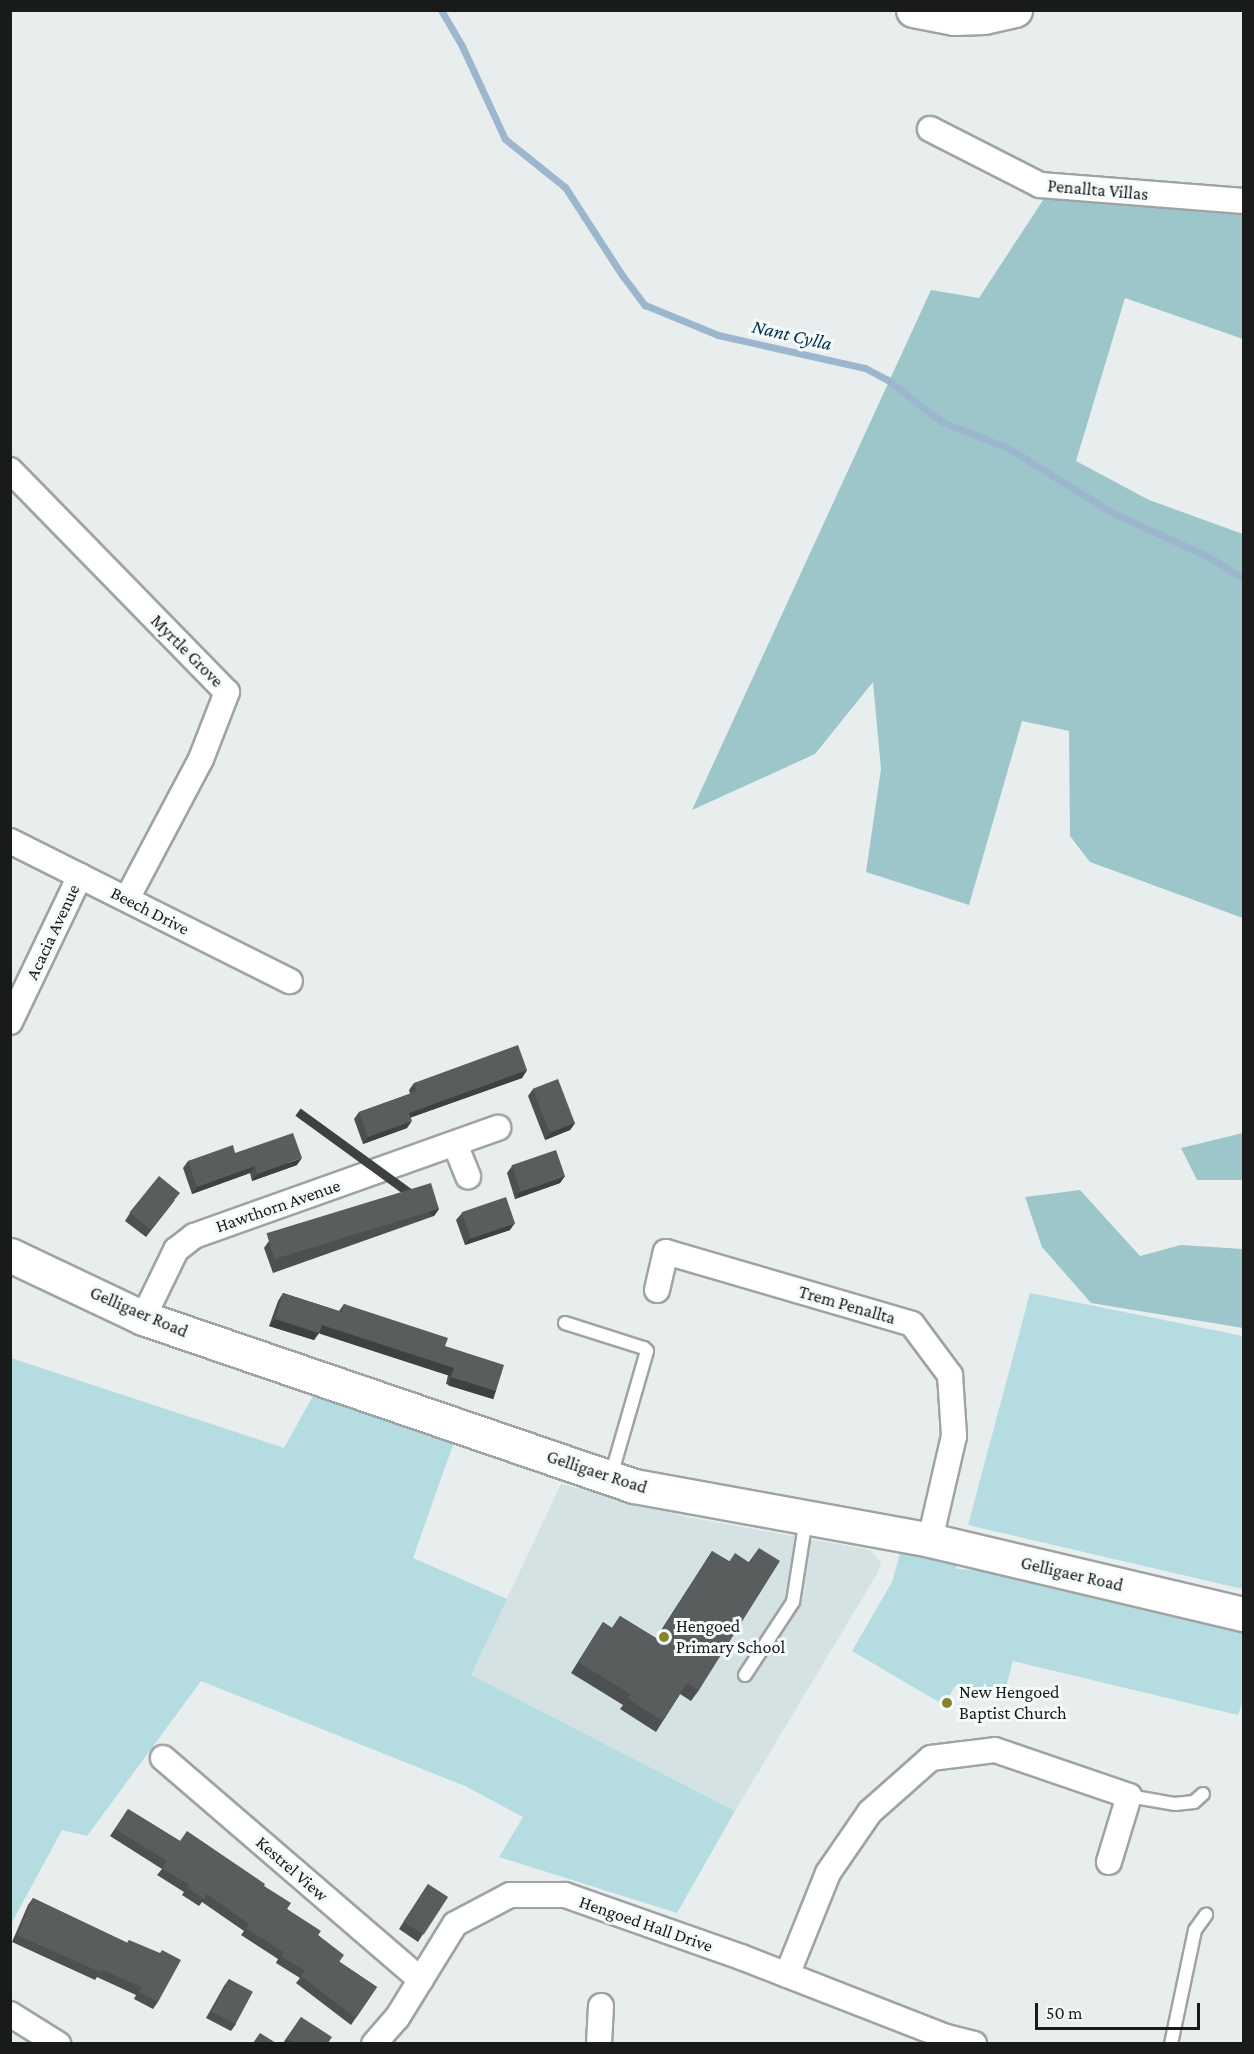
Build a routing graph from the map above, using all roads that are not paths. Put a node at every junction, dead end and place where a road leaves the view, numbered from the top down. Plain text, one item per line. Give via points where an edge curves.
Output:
1 (913, 10) edge
2 (1015, 10) edge
3 (930, 129) dead end
4 (1244, 201) edge
5 (10, 471) edge
6 (10, 841) edge
7 (80, 876) junction
8 (127, 899) junction
9 (290, 981) dead end
10 (10, 1022) edge
11 (498, 1128) dead end
12 (455, 1144) junction
13 (468, 1177) dead end
14 (10, 1255) edge
15 (657, 1290) dead end
16 (143, 1318) junction
17 (565, 1323) dead end
18 (610, 1478) junction
19 (806, 1518) junction
20 (930, 1540) junction
21 (1244, 1614) edge
22 (745, 1675) dead end
23 (163, 1758) dead end
24 (1203, 1794) dead end
25 (1129, 1796) junction
26 (1109, 1862) dead end
27 (1206, 1915) dead end
28 (788, 1975) junction
29 (421, 1980) junction
30 (601, 2007) dead end
31 (10, 2014) edge
32 (58, 2043) edge
33 (374, 2043) edge
34 (599, 2043) edge
35 (974, 2043) edge
36 (1172, 2043) edge

1 - 2 street via 954,18
3 - 4 street, Penallta Villas via 1040,185
5 - 8 street, Myrtle Grove via 227,692 201,759
6 - 7 street, Beech Drive
7 - 8 street, Beech Drive
7 - 10 street, Acacia Avenue
8 - 9 street, Beech Drive
11 - 12 street, Hawthorn Avenue
12 - 13 street
12 - 16 street, Hawthorn Avenue via 194,1236 176,1250
14 - 16 street, Gelligaer Road
15 - 20 street, Trem Penallta via 666,1252 912,1324 950,1374 954,1436
16 - 18 street, Gelligaer Road
17 - 18 lane via 647,1351
18 - 19 street, Gelligaer Road via 634,1486
19 - 20 street, Gelligaer Road
19 - 22 lane via 793,1602
20 - 21 street, Gelligaer Road
23 - 29 street, Kestrel View
24 - 25 lane via 1194,1802 1176,1804
25 - 26 street
25 - 28 street via 995,1750 931,1758 870,1812 828,1873
27 - 36 lane via 1195,1930
28 - 29 street, Hengoed Hall Drive via 565,1895 510,1895 455,1924
28 - 35 street, Hengoed Hall Drive via 946,2037
29 - 33 street, Hengoed Hall Drive via 397,2018
30 - 34 street
31 - 32 street

